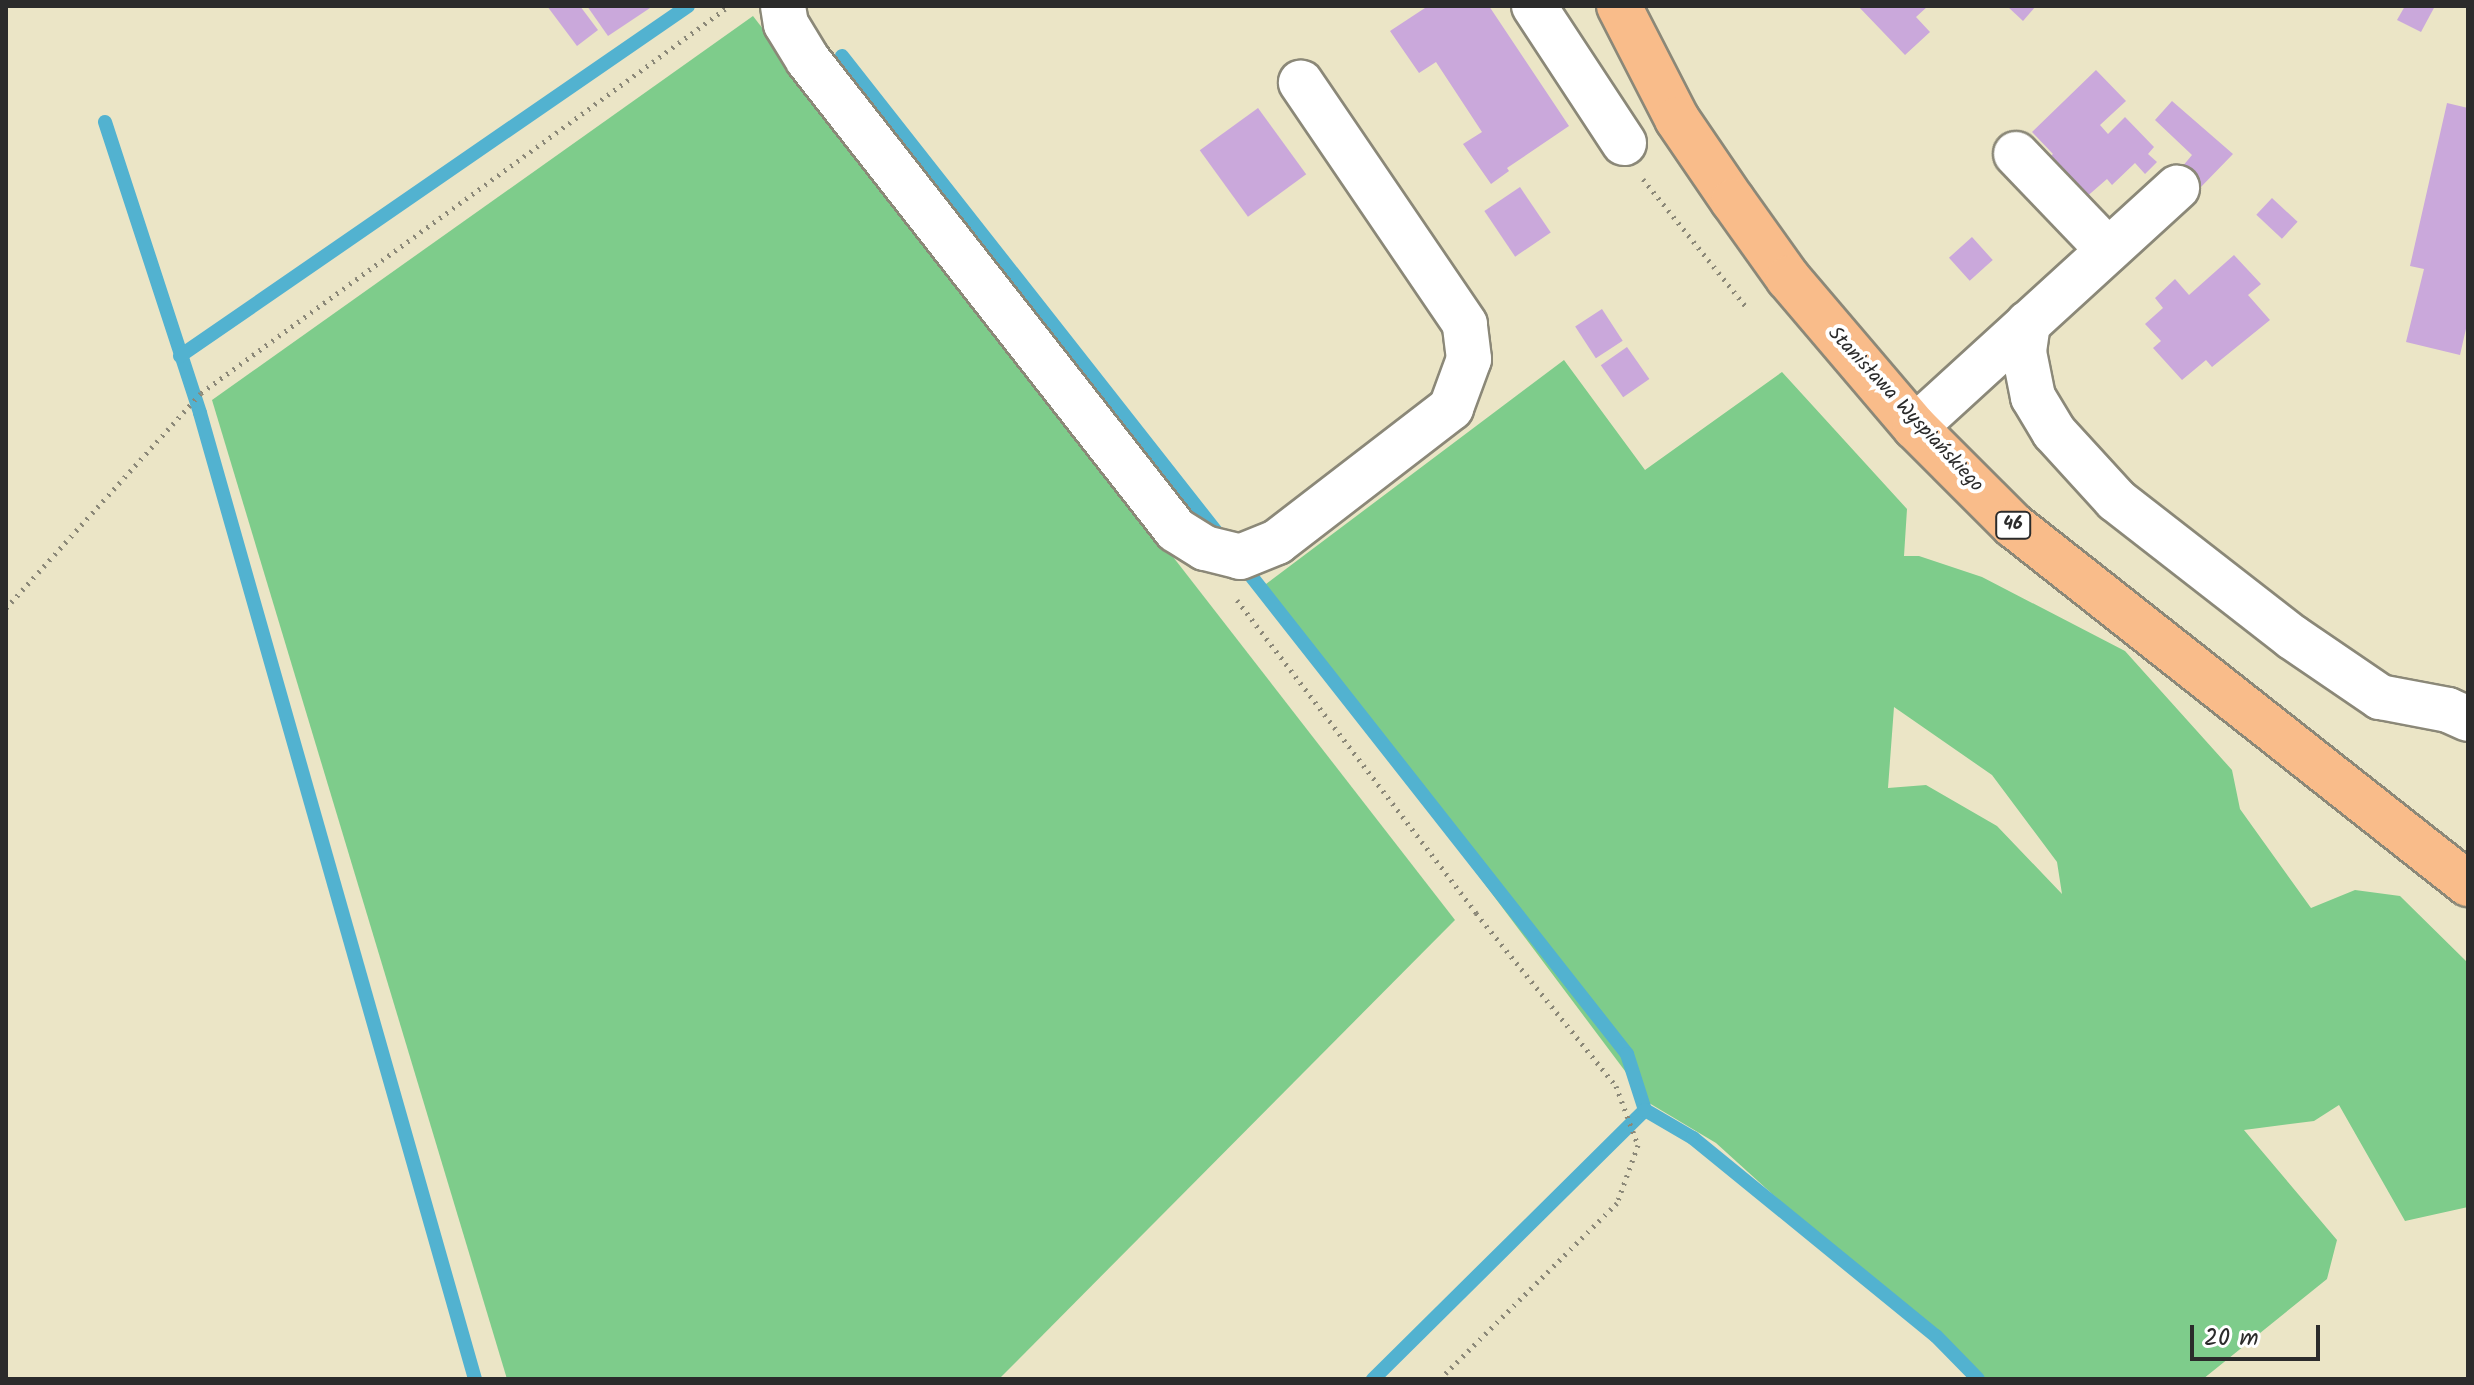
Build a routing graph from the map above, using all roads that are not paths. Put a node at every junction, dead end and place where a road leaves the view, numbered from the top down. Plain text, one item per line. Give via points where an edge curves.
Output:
1 (783, 6) edge
2 (1534, 6) edge
3 (1619, 6) edge
4 (1301, 83) dead end
5 (1624, 143) road end
6 (2016, 154) dead end
7 (2177, 188) dead end
8 (2108, 250) junction
9 (2028, 323) junction
10 (1915, 427) junction
11 (2468, 719) edge
12 (2468, 884) edge

1 - 4 lane via 786,24 817,72 1176,530 1205,548 1240,557 1277,542 1451,408 1469,359 1465,324
2 - 5 lane
3 - 10 main road, Stanisława Wyspiańskiego / 46 via 1677,119 1733,201 1788,278
6 - 8 lane
7 - 8 lane
8 - 9 lane
9 - 10 lane
9 - 11 lane via 2024,352 2033,397 2054,432 2116,500 2292,637 2380,697
10 - 12 main road, Stanisława Wyspiańskiego / 46 via 2013,525

